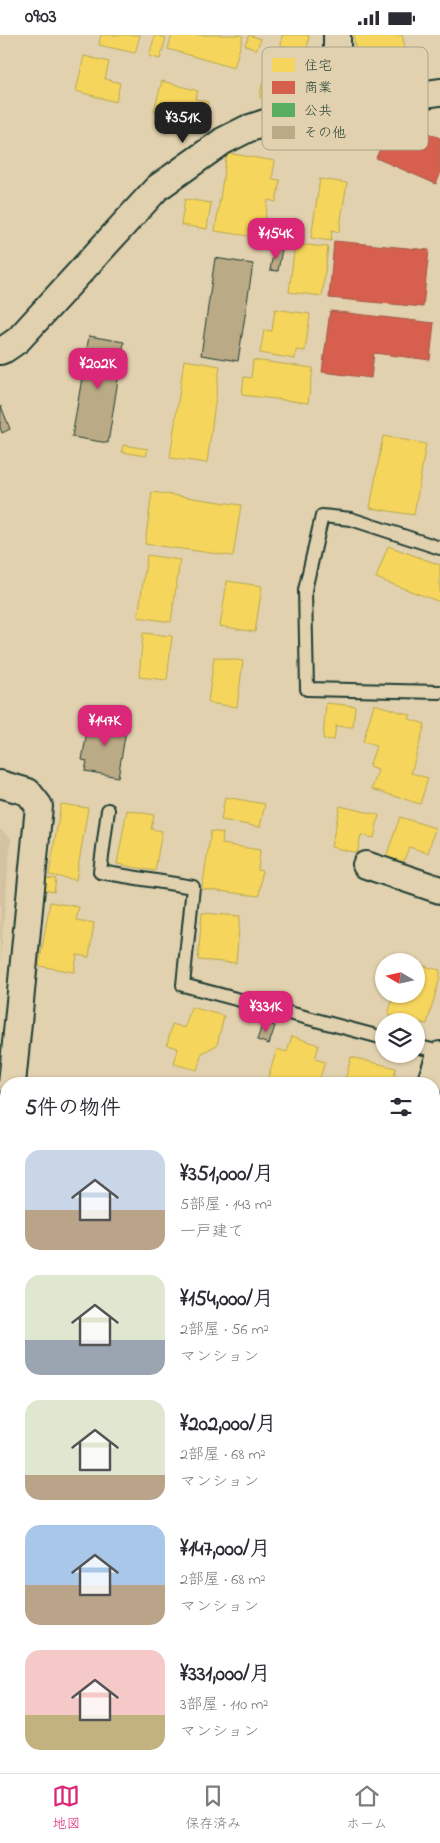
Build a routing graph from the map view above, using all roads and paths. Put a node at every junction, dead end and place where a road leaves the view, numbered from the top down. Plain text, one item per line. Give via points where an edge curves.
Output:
1 (262, 124) edge
2 (0, 351) edge
3 (440, 548) edge
4 (440, 692) edge
5 (0, 784) edge
6 (108, 810) dead end
7 (366, 865) dead end
8 (440, 890) edge
9 (375, 1035) edge
10 (425, 1049) edge
11 (440, 1053) edge
12 (13, 1077) edge
13 (432, 1077) edge

1 - 2 street via 223,141 157,188 18,340
3 - 4 lane via 351,519 322,516 305,590 307,689
5 - 12 street via 28,792 39,806
6 - 9 lane via 100,872 193,887 183,985
7 - 8 street
10 - 11 lane
11 - 13 street

